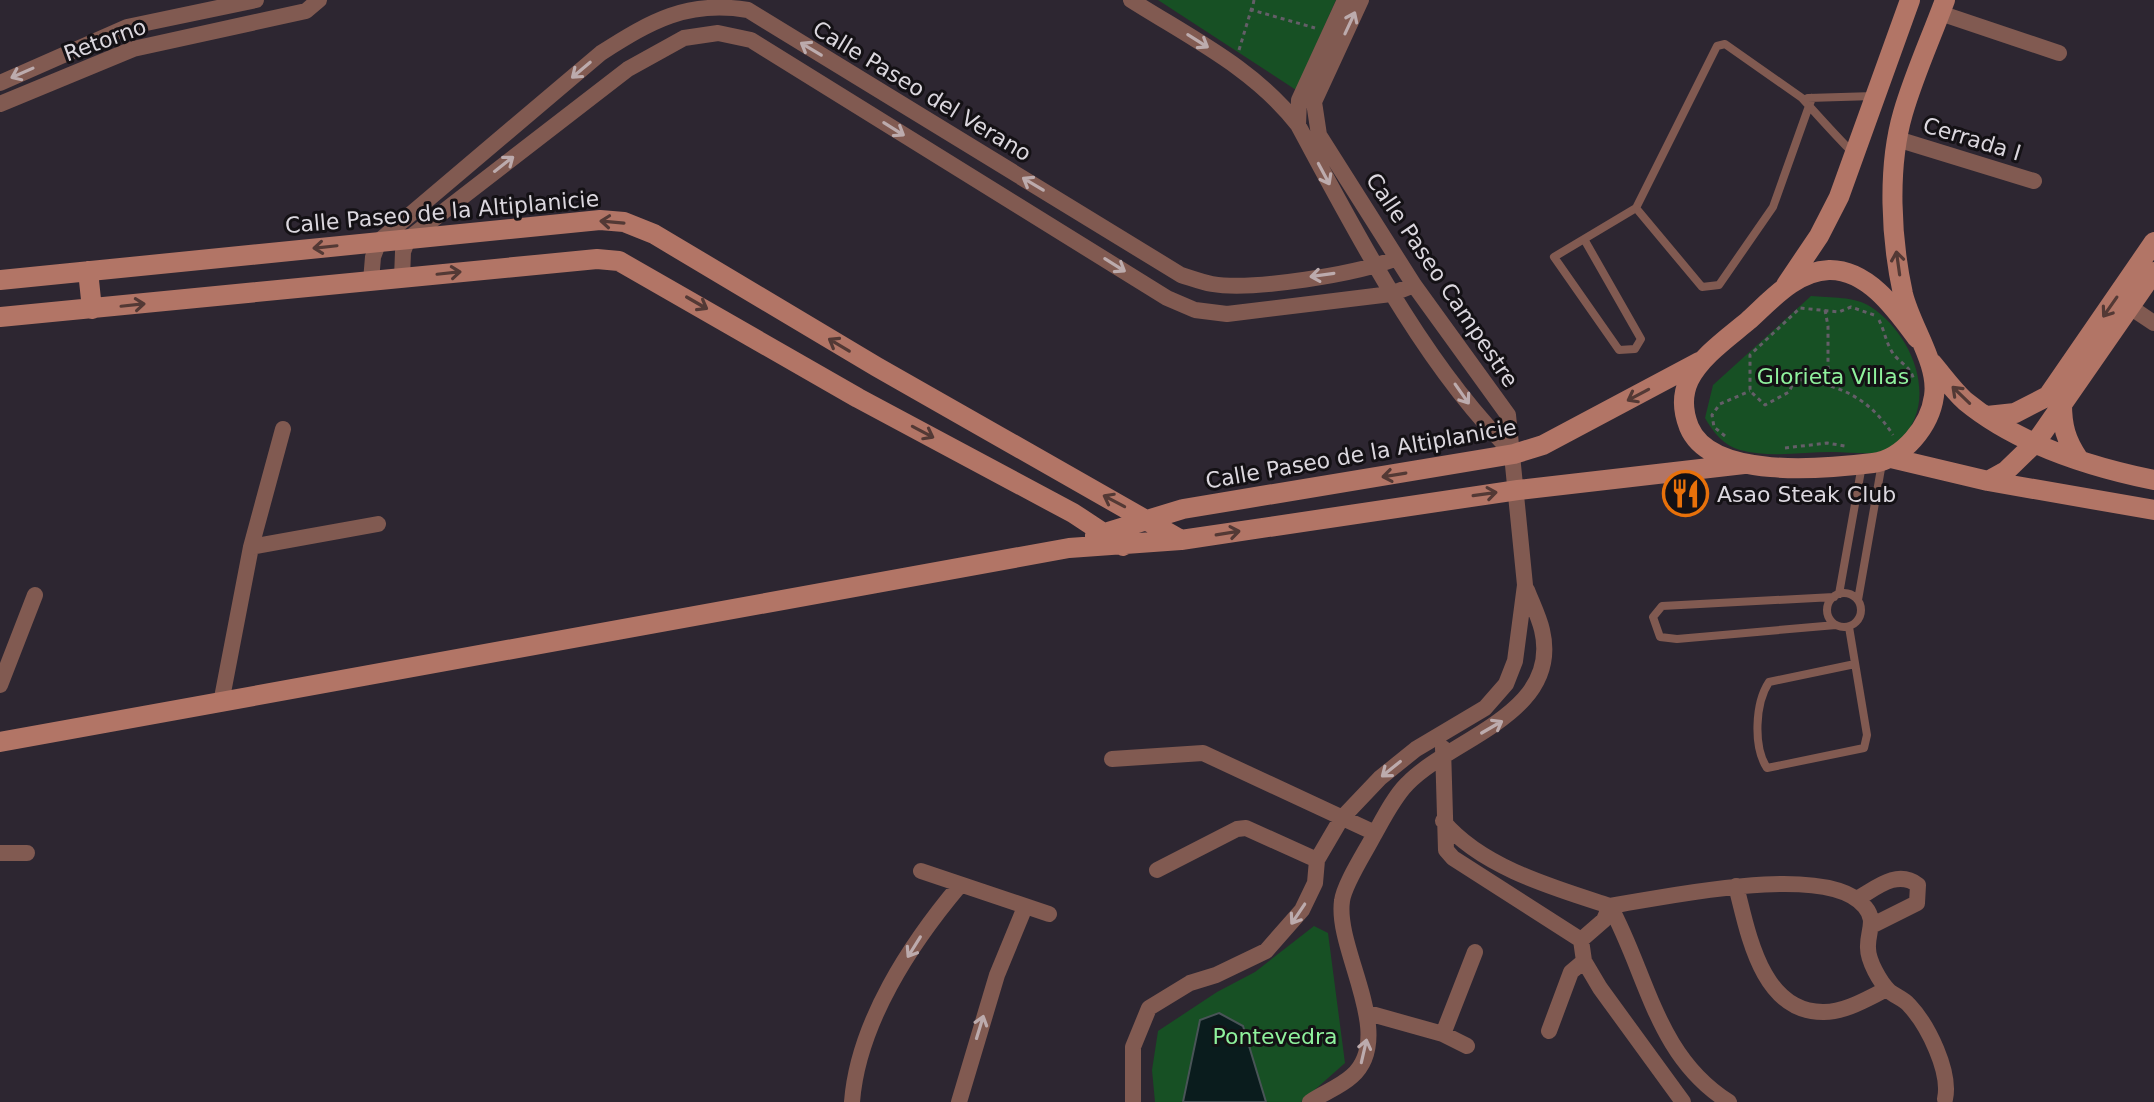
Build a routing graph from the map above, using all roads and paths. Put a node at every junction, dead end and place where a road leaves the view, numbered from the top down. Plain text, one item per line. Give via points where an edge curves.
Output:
1 (256, 0) edge
2 (319, 0) edge
3 (1131, 0) edge
4 (1254, 0) edge
5 (1345, 0) edge
6 (1361, 0) edge
7 (1910, 0) edge
8 (1943, 7) edge
9 (127, 27) junction
10 (1323, 30) dead end
11 (1227, 45) dead end
12 (611, 47) junction
13 (133, 49) junction
14 (2059, 53) dead end
15 (628, 69) junction
16 (0, 83) edge
17 (1875, 96) junction
18 (1811, 102) junction
19 (0, 104) edge
20 (1298, 125) junction
21 (940, 128) junction
22 (1897, 139) junction
23 (928, 150) junction
24 (1854, 154) junction
25 (2034, 181) dead end
26 (1636, 208) junction
27 (1080, 213) junction
28 (1067, 235) junction
29 (408, 239) junction
30 (1584, 239) junction
31 (379, 241) junction
32 (2154, 242) edge
33 (1397, 258) junction
34 (1375, 267) junction
35 (88, 271) junction
36 (2154, 272) edge
37 (402, 278) junction
38 (0, 280) edge
39 (371, 281) junction
40 (1414, 285) junction
41 (1783, 289) junction
42 (1391, 294) junction
43 (2130, 307) junction
44 (92, 309) junction
45 (1825, 310) junction
46 (0, 317) edge
47 (2154, 323) edge
48 (1917, 338) junction
49 (1707, 358) junction
50 (1932, 363) junction
51 (877, 367) junction
52 (1828, 383) junction
53 (1915, 384) dead end
54 (1750, 391) junction
55 (858, 398) junction
56 (2062, 404) junction
57 (1987, 416) junction
58 (283, 429) dead end
59 (1899, 431) dead end
60 (1893, 435) junction
61 (1732, 441) dead end
62 (2036, 442) junction
63 (1780, 449) dead end
64 (1514, 454) junction
65 (1876, 455) junction
66 (2078, 458) junction
67 (1744, 464) junction
68 (2154, 480) edge
69 (1988, 481) junction
70 (1518, 490) junction
71 (2154, 510) edge
72 (1147, 518) junction
73 (378, 524) dead end
74 (1104, 532) junction
75 (1181, 540) junction
76 (1123, 546) junction
77 (251, 547) junction
78 (1069, 548) junction
79 (1525, 585) junction
80 (35, 595) dead end
81 (1836, 596) junction
82 (1858, 600) junction
83 (1836, 625) junction
84 (1849, 627) junction
85 (1855, 664) junction
86 (0, 685) edge
87 (221, 703) junction
88 (1439, 735) junction
89 (0, 742) edge
90 (1445, 754) junction
91 (1112, 759) dead end
92 (1341, 819) junction
93 (1443, 821) junction
94 (1375, 833) junction
95 (0, 853) edge
96 (27, 853) dead end
97 (1317, 860) junction
98 (1157, 870) dead end
99 (921, 871) dead end
100 (1315, 883) junction
101 (960, 885) junction
102 (1736, 886) junction
103 (1857, 899) junction
104 (1342, 900) junction
105 (1610, 906) junction
106 (1025, 907) junction
107 (1049, 914) dead end
108 (1873, 925) junction
109 (1581, 940) junction
110 (1475, 952) dead end
111 (1584, 961) junction
112 (1887, 989) junction
113 (1368, 1013) junction
114 (1549, 1031) dead end
115 (1443, 1034) junction
116 (1467, 1046) dead end
117 (1944, 1101) edge
118 (852, 1102) edge
119 (959, 1102) edge
120 (1133, 1102) edge
121 (1310, 1102) edge
122 (1683, 1102) edge
123 (1729, 1102) edge

1 - 9 street
2 - 13 street, Retorno via 306,11
3 -> 20 street, Calle Paseo Campestre via 1253,77
4 - 10 path via 1252,10
4 - 11 path via 1239,52
5 - 20 street via 1299,100
33 -> 6 street, Calle Paseo Campestre via 1317,124 1314,102
7 - 17 street
8 - 14 street
8 - 22 street
9 - 13 street
9 -> 16 street
12 - 15 street
21 -> 12 street, Calle Paseo del Verano via 748,10 687,7
12 -> 31 street, Calle Paseo del Verano
13 - 19 street, Retorno
15 -> 23 street, Calle Paseo del Verano via 684,38 718,33 751,40
29 -> 15 street, Calle Paseo del Verano
17 - 18 lane
17 - 24 street
18 - 24 lane
18 - 26 lane via 1725,44 1717,46
18 - 26 lane via 1773,207 1719,285 1702,287
20 -> 34 street, Calle Paseo Campestre
21 - 23 street
27 -> 21 street, Calle Paseo del Verano
22 - 25 street, Cerrada I
48 -> 22 street via 1897,256
23 - 28 street, Calle Paseo del Verano
24 - 41 street via 1819,236
26 - 30 lane
27 - 28 street
34 -> 27 street, Calle Paseo del Verano via 1246,285 1213,284 1181,275
28 -> 42 street, Calle Paseo del Verano via 1195,310 1227,314
29 - 31 street, Calle Paseo de la Altiplanicie
29 - 37 street
51 -> 29 street, Calle Paseo de la Altiplanicie via 654,234 624,222
30 - 30 lane via 1554,257 1619,350 1635,349 1641,339
31 -> 35 street, Calle Paseo de la Altiplanicie
31 - 39 street
32 -> 57 street via 2048,396 2015,413
33 - 34 street, Calle Paseo del Verano
33 - 40 street, Calle Paseo Campestre
34 - 42 street, Calle Paseo Campestre
35 - 38 street, Calle Paseo de la Altiplanicie
35 - 44 street
36 - 43 street
37 - 39 street
37 -> 55 street via 619,261
44 -> 39 street
40 - 42 street, Calle Paseo del Verano
40 - 64 street, Calle Paseo Campestre via 1508,415
41 - 48 street via 1810,274 1831,270 1856,278 1877,290
41 - 49 street
42 -> 64 street, Calle Paseo Campestre via 1487,428
43 - 47 street
43 - 56 street
44 - 46 street
45 - 52 path
45 - 53 path via 1851,307 1878,317 1888,345 1907,364
45 - 54 path via 1800,308 1750,355
48 - 50 street
49 -> 64 street, Calle Paseo de la Altiplanicie via 1543,445
49 - 67 street via 1690,379 1685,418 1694,438 1712,454
57 -> 50 street
50 - 65 street via 1935,396 1925,425
51 - 55 street
72 -> 51 street, Calle Paseo de la Altiplanicie
52 - 54 path via 1795,379 1789,392 1765,405
52 - 60 path via 1861,397
54 - 61 path via 1720,404 1712,415 1714,427
55 -> 74 street
56 - 62 street
56 - 66 street via 2067,442
57 - 62 street
58 - 77 street
59 - 60 path
60 - 65 path
62 - 66 street
62 - 69 street
63 - 65 path via 1827,443
64 - 70 street
64 -> 72 street, Calle Paseo de la Altiplanicie
65 - 67 street
65 - 69 street
65 - 81 lane
65 - 82 lane
66 - 68 street
67 - 70 street
69 - 71 street
75 -> 70 street
70 - 79 street
72 - 74 street, Calle Paseo de la Altiplanicie
72 - 75 street, Calle Paseo de la Altiplanicie
73 - 77 street
74 - 76 street
74 - 78 street, Calle Paseo de la Altiplanicie
75 - 76 street
76 - 78 street
77 - 87 street
78 - 87 street
79 - 88 street via 1515,661 1506,684 1485,708
90 -> 79 street via 1507,718 1536,678 1544,661 1543,631
80 - 86 street
81 - 82 lane
81 - 83 lane via 1827,608
81 - 83 lane via 1662,606 1653,617 1660,637 1677,639
82 - 84 lane via 1859,619
83 - 84 lane
84 - 85 lane
85 - 85 lane via 1867,735 1864,748 1767,768 1758,755 1761,694 1769,682
87 - 89 street
88 - 90 street
88 -> 92 street via 1380,778
90 - 93 street
90 - 94 street via 1406,785
91 - 92 street via 1203,753
92 - 94 street
92 - 97 street
93 - 105 street via 1491,858 1562,891
93 - 109 street via 1443,838 1453,858
94 - 104 street
95 - 96 street
97 - 98 street via 1246,828
97 - 100 street
99 - 101 street
100 - 104 street via 1321,892
100 -> 120 street via 1302,910 1266,951 1190,983 1149,1008 1133,1047
101 - 106 street
101 -> 118 street via 901,968 873,1025
102 - 103 street via 1814,885
102 - 105 street
102 - 112 street via 1752,951 1781,994 1803,1010 1850,1007
103 - 108 street
103 - 108 street via 1895,878 1918,885 1917,903
104 - 113 street via 1351,961
105 - 109 street via 1604,920
105 - 123 street via 1660,1027 1686,1062
106 - 107 street
119 -> 106 street via 992,988
108 - 112 street via 1868,947
109 - 111 street
110 - 115 street
111 - 114 street via 1571,972
111 - 122 street
112 - 117 street via 1909,1005 1942,1060 1948,1085
113 - 115 street
121 -> 113 street via 1352,1076 1361,1064
115 - 116 street

